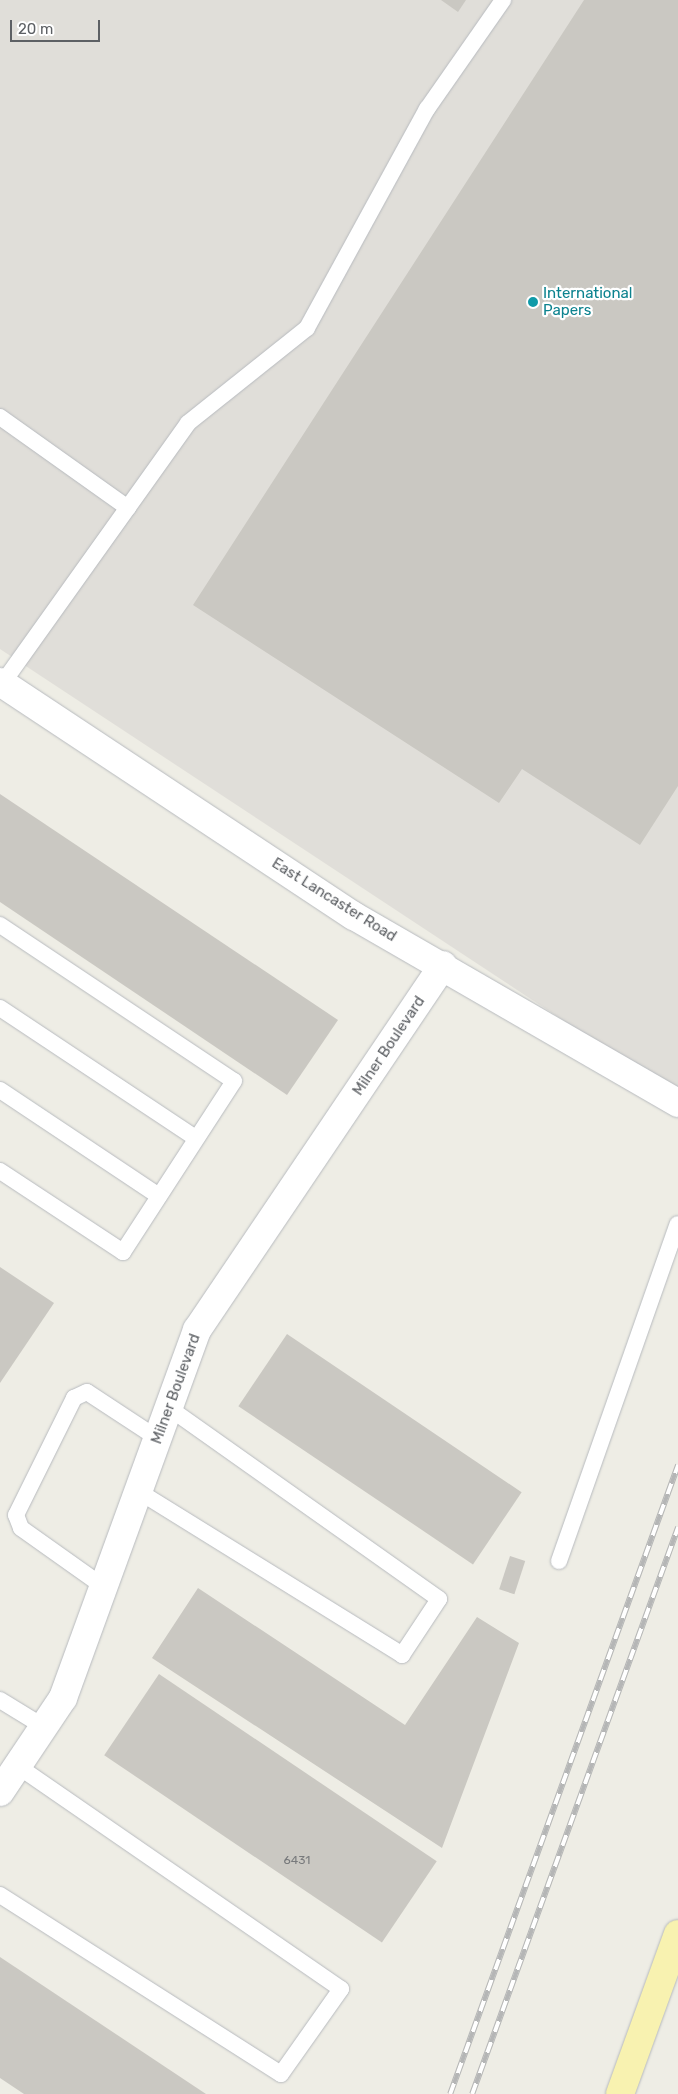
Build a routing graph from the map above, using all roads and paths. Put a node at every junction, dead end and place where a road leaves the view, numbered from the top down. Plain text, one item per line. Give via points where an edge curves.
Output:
1 (503, 0) edge
2 (0, 417) edge
3 (128, 508) junction
4 (1, 683) edge
5 (0, 925) edge
6 (443, 965) junction
7 (0, 1008) edge
8 (0, 1090) edge
9 (678, 1103) edge
10 (196, 1138) junction
11 (0, 1171) edge
12 (159, 1196) junction
13 (678, 1224) edge
14 (168, 1408) junction
15 (158, 1438) junction
16 (138, 1491) junction
17 (559, 1561) dead end
18 (104, 1587) junction
19 (0, 1700) edge
20 (44, 1727) junction
21 (18, 1766) junction
22 (0, 1792) edge
23 (0, 1895) edge
24 (678, 1934) edge
25 (620, 2094) edge

1 - 3 lane via 427,109 307,328 188,423
2 - 3 lane
3 - 4 lane
4 - 6 street, East Lancaster Road via 354,916
5 - 10 lane via 234,1081
6 - 9 street, East Lancaster Road
6 - 14 street, Milner Boulevard via 197,1330
7 - 10 lane
8 - 12 lane
10 - 12 lane
11 - 12 lane via 123,1252
13 - 17 lane
14 - 15 street, Milner Boulevard
14 - 16 lane via 438,1599 402,1655
15 - 16 street, Milner Boulevard
15 - 18 lane via 87,1392 74,1398 16,1515 21,1528
16 - 18 street, Milner Boulevard
18 - 20 street, Milner Boulevard via 63,1698
19 - 20 lane
20 - 21 street, Milner Boulevard
21 - 22 street, Milner Boulevard
21 - 23 lane via 341,1989 281,2074
24 - 25 main road

